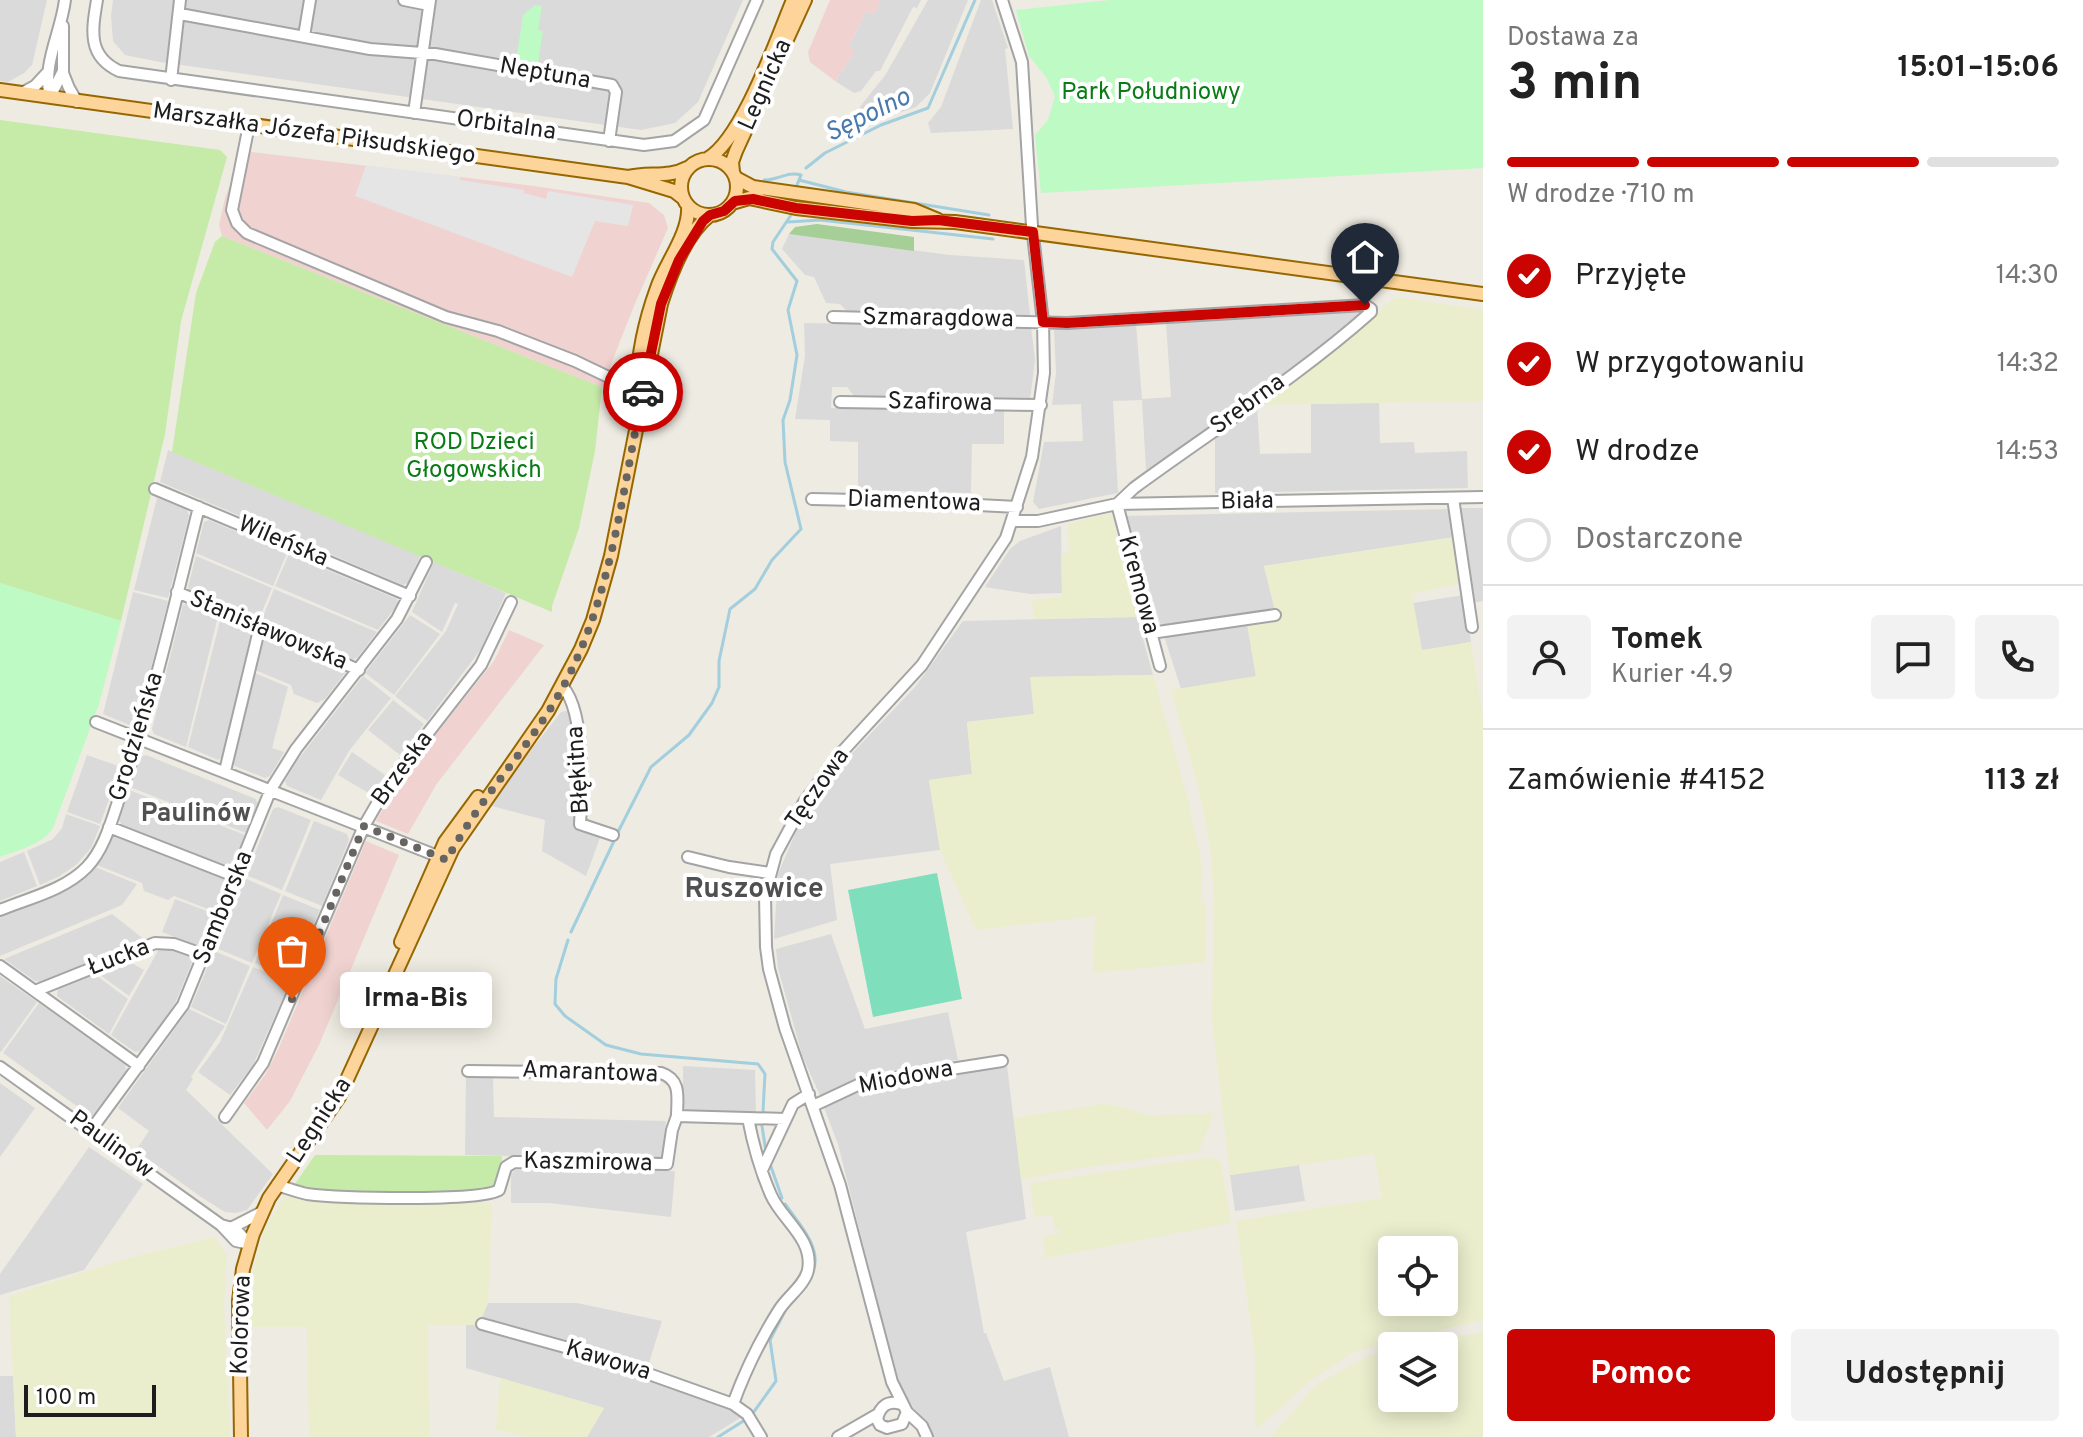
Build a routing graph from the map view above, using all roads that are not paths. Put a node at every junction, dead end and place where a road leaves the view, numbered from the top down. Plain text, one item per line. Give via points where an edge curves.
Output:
1 (65, 0) edge
2 (97, 0) edge
3 (180, 0) edge
4 (310, 0) edge
5 (404, 0) edge
6 (757, 0) edge
7 (793, 0) edge
8 (805, 0) edge
9 (1002, 0) edge
10 (430, 3) edge
11 (180, 14) junction
12 (63, 20) junction
13 (304, 36) junction
14 (423, 54) junction
15 (63, 71) junction
16 (47, 73) junction
17 (171, 80) junction
18 (0, 90) edge
19 (22, 93) junction
20 (50, 97) junction
21 (77, 102) junction
22 (414, 113) junction
23 (249, 125) junction
24 (609, 141) junction
25 (707, 159) junction
26 (687, 168) junction
27 (734, 175) junction
28 (628, 177) junction
29 (685, 202) junction
30 (732, 203) junction
31 (710, 215) junction
32 (938, 220) junction
33 (1033, 232) junction
34 (1483, 294) edge
35 (1365, 305) joint
36 (833, 317) dead end
37 (1043, 322) junction
38 (648, 366) junction
39 (638, 379) junction
40 (623, 384) junction
41 (840, 402) dead end
42 (1041, 405) junction
43 (637, 408) junction
44 (155, 489) dead end
45 (1483, 497) edge
46 (1453, 498) junction
47 (812, 499) dead end
48 (1117, 504) junction
49 (199, 507) junction
50 (1017, 507) junction
51 (1013, 521) junction
52 (426, 562) dead end
53 (177, 592) junction
54 (410, 596) junction
55 (511, 602) dead end
56 (1275, 615) dead end
57 (260, 626) junction
58 (1472, 627) dead end
59 (1151, 633) junction
60 (1160, 666) dead end
61 (359, 670) junction
62 (563, 687) junction
63 (96, 722) dead end
64 (139, 739) junction
65 (225, 771) junction
66 (271, 789) junction
67 (364, 826) junction
68 (109, 827) junction
69 (613, 835) dead end
70 (688, 857) dead end
71 (443, 858) junction
72 (770, 873) junction
73 (237, 877) junction
74 (0, 910) edge
75 (205, 955) junction
76 (0, 966) edge
77 (35, 991) junction
78 (1002, 1061) dead end
79 (139, 1066) junction
80 (0, 1067) edge
81 (468, 1071) dead end
82 (809, 1094) junction
83 (813, 1106) junction
84 (677, 1116) junction
85 (225, 1117) dead end
86 (748, 1118) junction
87 (786, 1119) junction
88 (91, 1130) junction
89 (762, 1170) junction
90 (277, 1185) junction
91 (262, 1212) junction
92 (226, 1226) junction
93 (250, 1244) junction
94 (482, 1324) dead end
95 (892, 1382) junction
96 (733, 1404) junction
97 (887, 1404) junction
98 (904, 1408) junction
99 (879, 1418) junction
100 (244, 1437) edge
101 (761, 1437) edge
102 (838, 1437) edge
103 (927, 1437) edge

1 - 12 street
2 - 17 street, Orbitalna via 93,42 101,58 119,71
3 - 11 street
4 - 13 street
5 - 10 street
6 - 24 street, Orbitalna via 704,120 666,143
7 - 25 main road, Legnicka via 750,100 722,147
8 - 27 main road, Legnicka via 733,157
9 - 33 street, Tęczowa via 1022,62
10 - 14 street
11 - 13 street, Neptuna
11 - 17 street
12 - 15 street
12 - 16 street
13 - 14 street, Neptuna
14 - 22 street
14 - 24 street, Neptuna via 612,85 616,92
15 - 20 street
15 - 21 street
16 - 19 street
16 - 20 street
17 - 22 street, Orbitalna
18 - 19 main road, Marszałka Józefa Piłsudskiego
19 - 20 main road, Marszałka Józefa Piłsudskiego
20 - 21 main road, Marszałka Józefa Piłsudskiego
21 - 23 main road, Marszałka Józefa Piłsudskiego
22 - 24 street, Orbitalna
23 - 28 main road, Marszałka Józefa Piłsudskiego
23 - 40 street via 232,210 247,233
25 - 26 main road
25 - 27 main road via 722,162
26 - 28 main road, Marszałka Józefa Piłsudskiego
26 - 29 main road via 681,186
27 - 30 main road
27 - 32 main road via 753,187 914,210
28 - 29 main road, Marszałka Józefa Piłsudskiego via 674,191
29 - 31 main road
29 - 39 main road, Legnicka via 686,222 653,299
30 - 31 main road
30 - 32 main road via 749,198 796,208
31 - 38 main road, Legnicka via 696,228 667,285
32 - 33 main road
33 - 34 main road
33 - 37 street, Tęczowa
35 - 37 street, Szmaragdowa
35 - 48 street, Srebrna via 1371,312 1357,324
36 - 37 street, Szmaragdowa
37 - 42 street, Tęczowa
38 - 39 street
38 - 43 main road, Legnicka
39 - 40 street
39 - 43 main road, Legnicka
40 - 43 street
41 - 42 street, Szafirowa
42 - 50 street, Tęczowa
43 - 62 main road, Legnicka via 603,588
44 - 49 street, Wileńska
45 - 46 street, Biała
46 - 48 street, Biała
46 - 58 street
47 - 50 street, Diamentowa
48 - 51 street, Biała via 1038,521
48 - 59 street, Kremowa
49 - 53 street, Grodzieńska
49 - 54 street, Wileńska
50 - 51 street, Tęczowa
51 - 72 street, Tęczowa via 922,665 804,802
52 - 54 street, Samborska
53 - 57 street, Stanisławowska
53 - 64 street, Grodzieńska
54 - 61 street, Samborska
55 - 67 street, Brzeska via 481,665 389,783
56 - 59 street
57 - 61 street, Stanisławowska
57 - 65 street
59 - 60 street, Kremowa
61 - 66 street, Samborska
62 - 69 street, Błękitna via 573,703 580,747 580,824
62 - 71 main road, Legnicka via 507,768 463,815
63 - 64 street
64 - 65 street
64 - 68 street, Grodzieńska
65 - 66 street
66 - 67 street
66 - 73 street, Samborska
67 - 71 street
67 - 85 street, Brzeska via 263,1063
68 - 73 street
68 - 74 street, Grodzieńska via 97,854 78,875
70 - 72 street
71 - 90 main road, Legnicka via 333,1108
72 - 82 street, Tęczowa via 764,911 769,969
73 - 75 street, Samborska
75 - 77 street, Łucka via 155,943
75 - 79 street, Samborska via 179,1012
76 - 77 street
77 - 79 street
78 - 83 street, Miodowa via 862,1083
79 - 88 street, Samborska
80 - 88 street, Paulinów
81 - 84 street, Amarantowa via 661,1073 676,1084
82 - 83 street, Tęczowa
82 - 87 street via 793,1104
83 - 95 street, Tęczowa via 840,1185
84 - 86 street
84 - 90 street, Kaszmirowa via 667,1164 514,1162 506,1167 503,1184 494,1193 456,1197 308,1194
86 - 87 street
86 - 89 street
87 - 89 street
88 - 92 street, Paulinów
89 - 96 street via 774,1201 806,1247 808,1270 755,1350
90 - 91 main road, Legnicka
91 - 92 street
91 - 93 main road, Legnicka
92 - 93 street, Paulinów via 236,1241
93 - 100 main road, Kolorowa via 239,1301
94 - 96 street, Kawowa via 601,1357
95 - 97 street, Tęczowa
95 - 98 street, Tęczowa
96 - 101 street via 747,1414
97 - 98 street
97 - 99 street, Tęczowa
98 - 99 street, Tęczowa via 906,1419 895,1427 887,1428
98 - 103 street
99 - 102 street, Tęczowa

